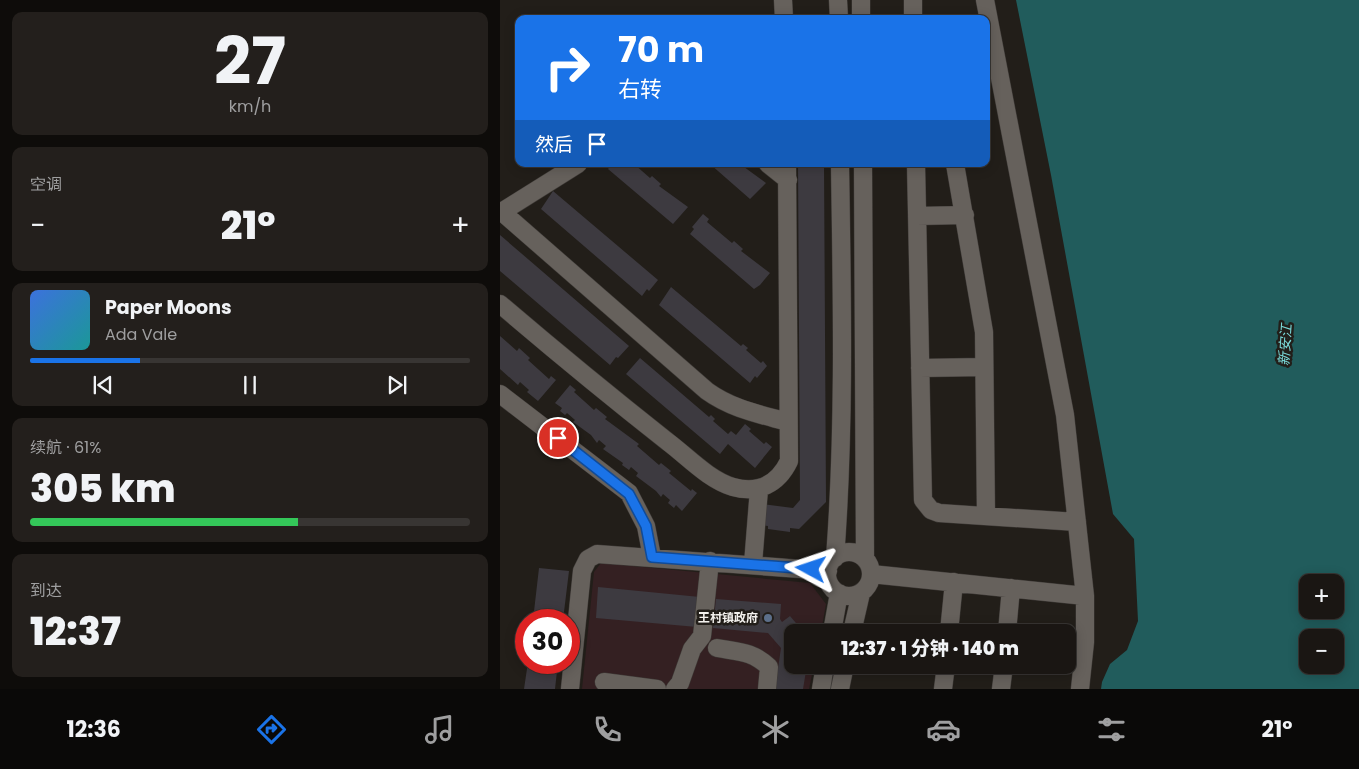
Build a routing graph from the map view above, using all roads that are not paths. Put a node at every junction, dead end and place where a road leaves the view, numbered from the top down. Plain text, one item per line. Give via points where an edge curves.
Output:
1 (783, 0) edge
2 (838, 0) edge
3 (861, 0) edge
4 (913, 0) edge
5 (985, 0) edge
6 (784, 15) edge
7 (838, 15) edge
8 (861, 15) edge
9 (913, 15) edge
10 (987, 15) edge
11 (990, 49) edge
12 (993, 79) edge
13 (573, 167) edge
14 (776, 167) edge
15 (840, 167) edge
16 (863, 167) edge
17 (916, 167) edge
18 (957, 167) edge
19 (788, 172) edge
20 (501, 213) edge
21 (965, 215) junction
22 (917, 216) junction
23 (500, 304) edge
24 (984, 367) junction
25 (920, 368) junction
26 (500, 394) edge
27 (788, 422) junction
28 (759, 489) junction
29 (986, 516) junction
30 (1077, 522) junction
31 (652, 557) junction
32 (710, 561) junction
33 (752, 564) junction
34 (831, 564) junction
35 (868, 567) junction
36 (954, 582) junction
37 (1011, 588) junction
38 (839, 593) junction
39 (861, 593) junction
40 (1085, 596) junction
41 (833, 624) edge
42 (854, 624) edge
43 (950, 624) edge
44 (1008, 624) edge
45 (718, 648) dead end
46 (824, 674) edge
47 (843, 674) edge
48 (945, 674) edge
49 (1003, 674) edge
50 (604, 682) dead end
51 (570, 689) edge
52 (657, 689) edge
53 (675, 689) edge
54 (771, 689) edge
55 (821, 689) edge
56 (840, 689) edge
57 (943, 689) edge
58 (1001, 689) edge
59 (1080, 689) edge

1 - 6 street
2 - 7 street
3 - 8 street
4 - 9 street
5 - 10 street
11 - 12 street
12 - 30 street via 1065,415
13 - 20 street
14 - 19 street
15 - 34 street via 840,485
16 - 35 street
17 - 22 street
18 - 21 street
19 - 27 street
20 - 27 street via 722,402
21 - 22 street
21 - 24 street via 984,332
22 - 25 street
23 - 28 street via 584,376 714,478 732,487
24 - 25 street
24 - 29 street
25 - 29 street via 923,500 939,514
26 - 31 street via 629,494 646,526
27 - 28 street via 786,468 777,479
28 - 33 street
29 - 30 street
30 - 40 street
31 - 32 street
31 - 51 street via 602,553 586,562 582,571
32 - 33 street
32 - 53 street via 702,636 692,649
33 - 34 street
34 - 35 street via 847,552 854,553
34 - 38 street via 830,585
35 - 36 street
35 - 39 street via 867,588
36 - 37 street
36 - 43 street
37 - 40 street
37 - 44 street
38 - 39 street via 848,596
38 - 41 street
39 - 42 street
40 - 59 street via 1086,642
45 - 54 street via 754,654 761,659 769,667
46 - 55 street
47 - 56 street
48 - 57 street
49 - 58 street
50 - 52 street

